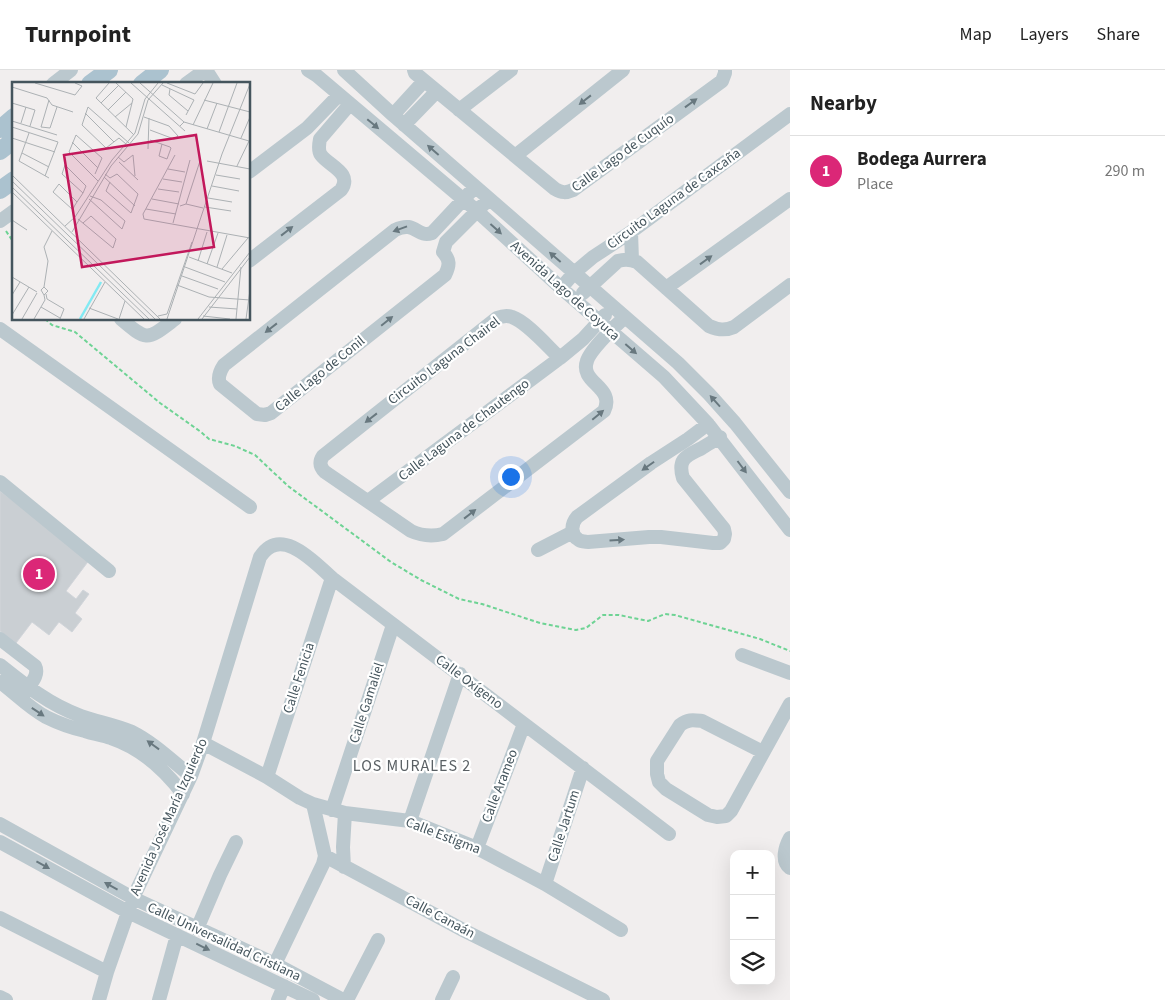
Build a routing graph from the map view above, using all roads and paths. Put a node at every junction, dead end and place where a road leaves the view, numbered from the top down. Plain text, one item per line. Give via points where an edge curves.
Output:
1 (71, 70) edge
2 (108, 70) edge
3 (160, 70) edge
4 (205, 70) edge
5 (344, 70) edge
6 (511, 70) edge
7 (623, 70) edge
8 (725, 70) edge
9 (315, 72) edge
10 (417, 74) edge
11 (56, 82) edge
12 (93, 82) edge
13 (145, 82) edge
14 (189, 82) edge
15 (214, 82) edge
16 (437, 91) junction
17 (345, 100) junction
18 (459, 110) junction
19 (790, 114) edge
20 (393, 115) junction
21 (12, 116) edge
22 (12, 117) edge
23 (0, 124) edge
24 (404, 125) junction
25 (307, 128) junction
26 (0, 130) edge
27 (320, 139) junction
28 (12, 142) edge
29 (0, 151) edge
30 (515, 156) junction
31 (250, 171) edge
32 (12, 181) edge
33 (475, 187) junction
34 (0, 190) edge
35 (12, 194) edge
36 (489, 199) junction
37 (790, 199) edge
38 (463, 200) junction
39 (0, 201) edge
40 (477, 211) junction
41 (12, 213) edge
42 (2, 225) edge
43 (631, 232) junction
44 (12, 239) edge
45 (250, 260) edge
46 (632, 260) junction
47 (574, 273) junction
48 (790, 285) edge
49 (590, 287) junction
50 (561, 288) junction
51 (666, 288) junction
52 (575, 301) junction
53 (613, 307) junction
54 (624, 317) junction
55 (122, 320) edge
56 (174, 320) edge
57 (599, 321) junction
58 (0, 329) edge
59 (610, 332) junction
60 (560, 358) junction
61 (708, 424) junction
62 (720, 437) junction
63 (0, 482) edge
64 (790, 492) edge
65 (368, 501) junction
66 (250, 506) dead end
67 (788, 525) edge
68 (572, 532) junction
69 (266, 548) joint
70 (538, 550) dead end
71 (109, 570) dead end
72 (332, 578) junction
73 (393, 624) junction
74 (0, 639) edge
75 (742, 655) dead end
76 (0, 665) edge
77 (790, 673) edge
78 (460, 674) junction
79 (0, 682) edge
80 (25, 693) junction
81 (790, 704) edge
82 (524, 724) junction
83 (203, 743) junction
84 (763, 752) junction
85 (583, 768) junction
86 (190, 776) junction
87 (267, 777) junction
88 (182, 794) junction
89 (313, 804) junction
90 (339, 812) junction
91 (410, 821) junction
92 (0, 824) edge
93 (669, 834) dead end
94 (790, 838) edge
95 (0, 842) edge
96 (236, 842) dead end
97 (477, 848) junction
98 (325, 856) junction
99 (344, 867) junction
100 (790, 868) edge
101 (545, 884) junction
102 (131, 905) junction
103 (0, 918) edge
104 (198, 929) junction
105 (621, 930) dead end
106 (177, 935) junction
107 (378, 940) dead end
108 (275, 964) junction
109 (107, 972) junction
110 (453, 977) dead end
111 (284, 986) junction
112 (0, 997) edge
113 (6, 1000) edge
114 (99, 1000) edge
115 (159, 1000) edge
116 (278, 1000) edge
117 (313, 1000) edge
118 (345, 1000) edge
119 (442, 1000) edge
120 (603, 1000) edge

1 - 11 street
2 - 12 main road
3 - 13 main road
4 - 14 street
4 - 15 street
5 - 20 street, Avenida Lago de Coyuca
6 - 18 street
7 -> 30 street
30 -> 8 street, Calle Lago de Cuquío via 555,190 567,193 722,81
9 - 17 street, Avenida Lago de Coyuca
10 - 16 street, Calle Lago de Cuquío
10 - 20 street
16 - 18 street, Calle Lago de Cuquío
16 - 24 street
17 - 25 street
17 - 27 street
17 -> 38 street, Avenida Lago de Coyuca
18 - 30 street, Calle Lago de Cuquío
19 - 43 street, Circuito Laguna de Caxcaña
20 - 24 street, Avenida Lago de Coyuca
21 - 23 street
22 - 26 main road
33 -> 24 street, Avenida Lago de Coyuca
25 - 27 street
25 - 31 street
45 -> 27 street via 341,190 342,174 320,155
28 - 29 main road
32 - 34 main road
33 - 36 street, Avenida Lago de Coyuca
33 - 38 street, Calle Lago de Conil
35 - 39 main road
36 - 40 street, Calle Lago de Conil
47 -> 36 street, Avenida Lago de Coyuca
51 -> 37 street
38 - 40 street, Avenida Lago de Coyuca
38 -> 40 street, Calle Lago de Conil via 432,233 423,234 411,226 395,230 224,365 219,374 220,384 258,414 271,413 445,275 448,265 448,258 443,252 446,242
40 -> 50 street, Avenida Lago de Coyuca
41 - 42 street
42 - 44 path
43 - 46 street
43 - 47 street, Circuito Laguna de Caxcaña
46 - 49 street via 618,261
46 - 51 street
47 - 49 street, Avenida Lago de Coyuca
47 - 50 street, Circuito Laguna de Caxcaña
48 - 51 street via 734,327 723,330 709,326
49 - 52 street
49 - 53 street, Avenida Lago de Coyuca
50 - 52 street, Avenida Lago de Coyuca
52 - 57 street, Avenida Lago de Coyuca
53 - 54 street, Avenida Lago de Coyuca
53 - 57 street
54 - 59 street
64 -> 54 street, Avenida Lago de Coyuca via 709,394
55 - 56 street via 147,336
57 - 59 street, Avenida Lago de Coyuca
57 - 60 street
58 - 66 street
59 -> 61 street, Avenida Lago de Coyuca via 664,378
65 -> 59 street via 420,535 443,534 604,411 606,395 588,376 586,367 587,359
60 - 65 street, Calle Laguna de Chautengo
60 -> 65 street, Circuito Laguna Chairel via 524,323 511,316 497,318 323,456 320,462 325,472
61 - 62 street, Avenida Lago de Coyuca
61 -> 68 street via 577,517
62 -> 67 street, Avenida Lago de Coyuca
68 -> 62 street via 575,537 588,542 649,537 720,542 724,539 724,529 683,478 681,471 688,454
63 - 71 street
68 - 70 street
69 - 72 street, Calle Oxígeno via 288,545 302,551
69 - 83 street, Avenida José María Izquierdo via 260,556
72 - 73 street, Calle Oxígeno
72 - 87 street, Calle Fenicia
73 - 78 street, Calle Oxígeno
73 - 90 street, Calle Gamaliel
74 - 80 street via 37,669 38,673
75 - 77 street
76 - 80 street
78 - 82 street, Calle Oxígeno
78 - 91 street
79 - 80 street
86 -> 80 street via 132,732 80,716 40,696
80 -> 88 street via 45,716 129,745 163,770
81 - 84 street
82 - 85 street, Calle Oxígeno
82 - 97 street, Calle Arameo
83 - 86 street, Avenida José María Izquierdo
83 - 87 street, Calle Estigma
84 - 84 street via 726,816 708,815 666,789 657,774 657,761 686,720 702,721
85 - 93 street, Calle Oxígeno
85 - 101 street, Calle Jartum
86 - 88 street, Avenida José María Izquierdo
87 - 89 street, Calle Estigma
88 - 102 street, Avenida José María Izquierdo
89 - 90 street, Calle Estigma
89 - 98 street
90 - 91 street, Calle Estigma
90 - 99 street, Calle Gamaliel
91 - 97 street, Calle Estigma
102 -> 92 street, Calle Universalidad Cristiana
94 - 100 street via 785,860
95 -> 102 street, Calle Universalidad Cristiana
96 - 104 street
97 - 101 street, Calle Estigma
98 - 99 street, Calle Canaán
98 - 108 street
99 - 120 street, Calle Canaán
101 - 105 street, Calle Estigma
102 - 104 street, Calle Universalidad Cristiana
102 - 106 street, Calle Universalidad Cristiana
102 - 109 street, Avenida José María Izquierdo
103 - 109 street
104 - 108 street, Calle Universalidad Cristiana
106 -> 111 street, Calle Universalidad Cristiana
106 - 115 street
107 - 118 street
108 - 118 street, Calle Universalidad Cristiana
109 - 114 street, Avenida José María Izquierdo
110 - 119 street
111 - 116 street
111 - 117 street, Calle Universalidad Cristiana
112 - 113 street

